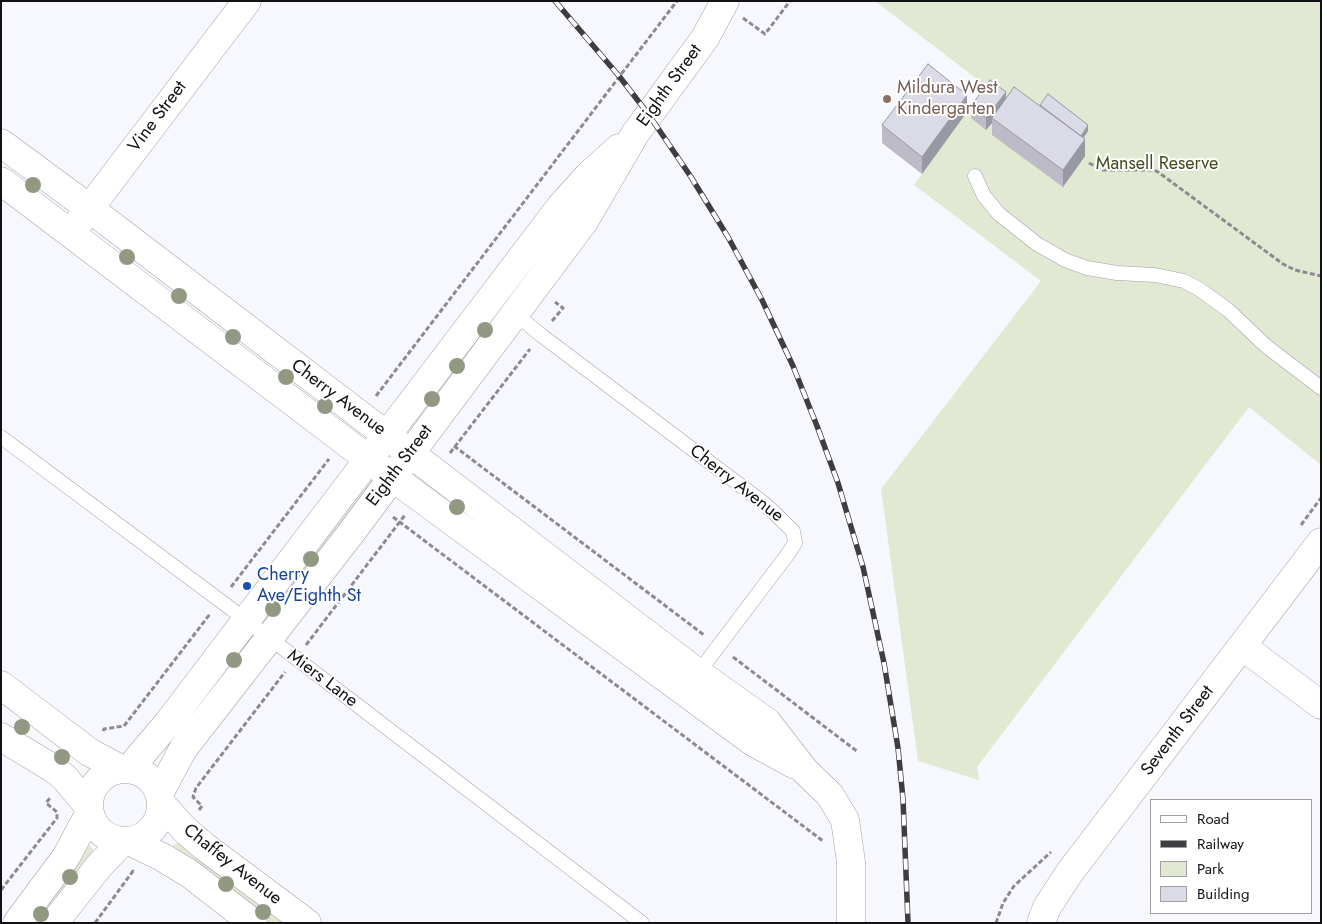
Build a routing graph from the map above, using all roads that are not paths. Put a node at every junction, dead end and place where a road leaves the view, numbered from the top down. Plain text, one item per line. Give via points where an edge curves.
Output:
1 (247, 1) edge
2 (733, 5) edge
3 (635, 134) junction
4 (1, 143) edge
5 (975, 176) dead end
6 (1, 181) edge
7 (89, 208) junction
8 (71, 234) junction
9 (492, 297) junction
10 (515, 314) junction
11 (1321, 388) edge
12 (387, 435) junction
13 (1, 437) edge
14 (410, 453) junction
15 (368, 459) junction
16 (392, 477) junction
17 (1309, 536) edge
18 (246, 620) junction
19 (269, 638) junction
20 (1242, 646) junction
21 (691, 682) junction
22 (1, 685) edge
23 (1321, 705) edge
24 (1, 737) edge
25 (125, 769) junction
26 (160, 798) junction
27 (89, 810) junction
28 (126, 841) junction
29 (17, 923) edge
30 (54, 923) edge
31 (253, 923) edge
32 (307, 923) edge
33 (642, 923) edge
34 (850, 923) edge
35 (1041, 923) edge

1 - 7 street, Vine Street
2 - 3 street, Eighth Street
3 - 9 street, Eighth Street via 577,187
3 - 10 street, Eighth Street via 586,220
4 - 7 street, Cherry Avenue
5 - 11 lane via 984,196 1000,214 1037,244 1087,268 1184,281 1228,310 1266,346
6 - 8 street, Cherry Avenue
7 - 8 street, Vine Street
7 - 12 street, Cherry Avenue
8 - 15 street, Cherry Avenue
9 - 10 lane, Cherry Avenue
9 - 12 street, Eighth Street
10 - 14 street, Eighth Street
10 - 21 lane, Cherry Avenue via 765,504 793,531 795,543 791,549
12 - 14 street, Cherry Avenue
12 - 15 street, Eighth Street
13 - 18 lane, Miers Lane
14 - 16 street, Eighth Street
14 - 21 street, Cherry Avenue
15 - 16 street, Cherry Avenue
15 - 18 street, Eighth Street
16 - 19 street, Eighth Street
16 - 21 street, Cherry Avenue
17 - 20 street, Seventh Street
18 - 19 lane, Miers Lane
18 - 25 street, Eighth Street via 168,723
19 - 26 street, Eighth Street via 183,748
19 - 33 lane, Miers Lane
20 - 23 street
20 - 35 street, Seventh Street via 1070,872 1047,907
21 - 34 street, Cherry Avenue via 753,742 805,771 830,795 845,820 851,862
22 - 25 street via 89,752
24 - 27 street via 59,773
25 - 26 street via 148,777
25 - 27 street via 101,777 90,795
26 - 28 street via 156,824 140,838
26 - 32 street, Chaffey Avenue via 184,829 205,847
27 - 28 street via 94,824 102,833 112,839
27 - 29 street via 66,857
28 - 30 street via 99,866
28 - 31 street, Chaffey Avenue via 190,874

